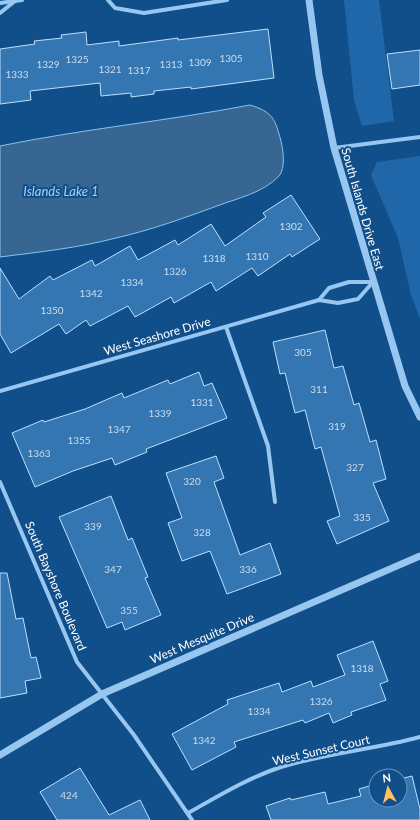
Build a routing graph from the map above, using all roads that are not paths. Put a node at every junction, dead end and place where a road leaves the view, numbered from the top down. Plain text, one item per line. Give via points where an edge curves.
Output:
1 (22, 0) edge
2 (108, 0) edge
3 (227, 0) edge
4 (309, 0) edge
5 (15, 1) junction
6 (0, 3) edge
7 (0, 12) edge
8 (420, 137) edge
9 (334, 148) junction
10 (373, 282) junction
11 (319, 300) junction
12 (226, 327) junction
13 (0, 391) edge
14 (420, 417) edge
15 (0, 482) edge
16 (275, 502) dead end
17 (420, 556) edge
18 (102, 694) junction
19 (420, 737) edge
20 (0, 755) edge
21 (188, 813) junction
22 (192, 820) edge

1 - 5 street
2 - 3 street via 115,8 144,13
4 - 9 street, South Islands Drive East via 319,75
5 - 6 street
5 - 7 street
8 - 9 street
9 - 10 street, South Islands Drive East
10 - 11 street, West Seashore Drive via 349,282 329,288
10 - 11 street, West Seashore Drive via 358,299 338,303
10 - 14 street, South Islands Drive East via 405,386
11 - 12 street, West Seashore Drive
12 - 13 street, West Seashore Drive
12 - 16 street via 268,446
15 - 18 street, South Bayshore Boulevard via 77,662
17 - 18 street, West Mesquite Drive
18 - 20 street, West Mesquite Drive
18 - 21 street, South Bayshore Boulevard
19 - 21 street, West Sunset Court via 278,768 245,781
21 - 22 street, South Bayshore Boulevard

